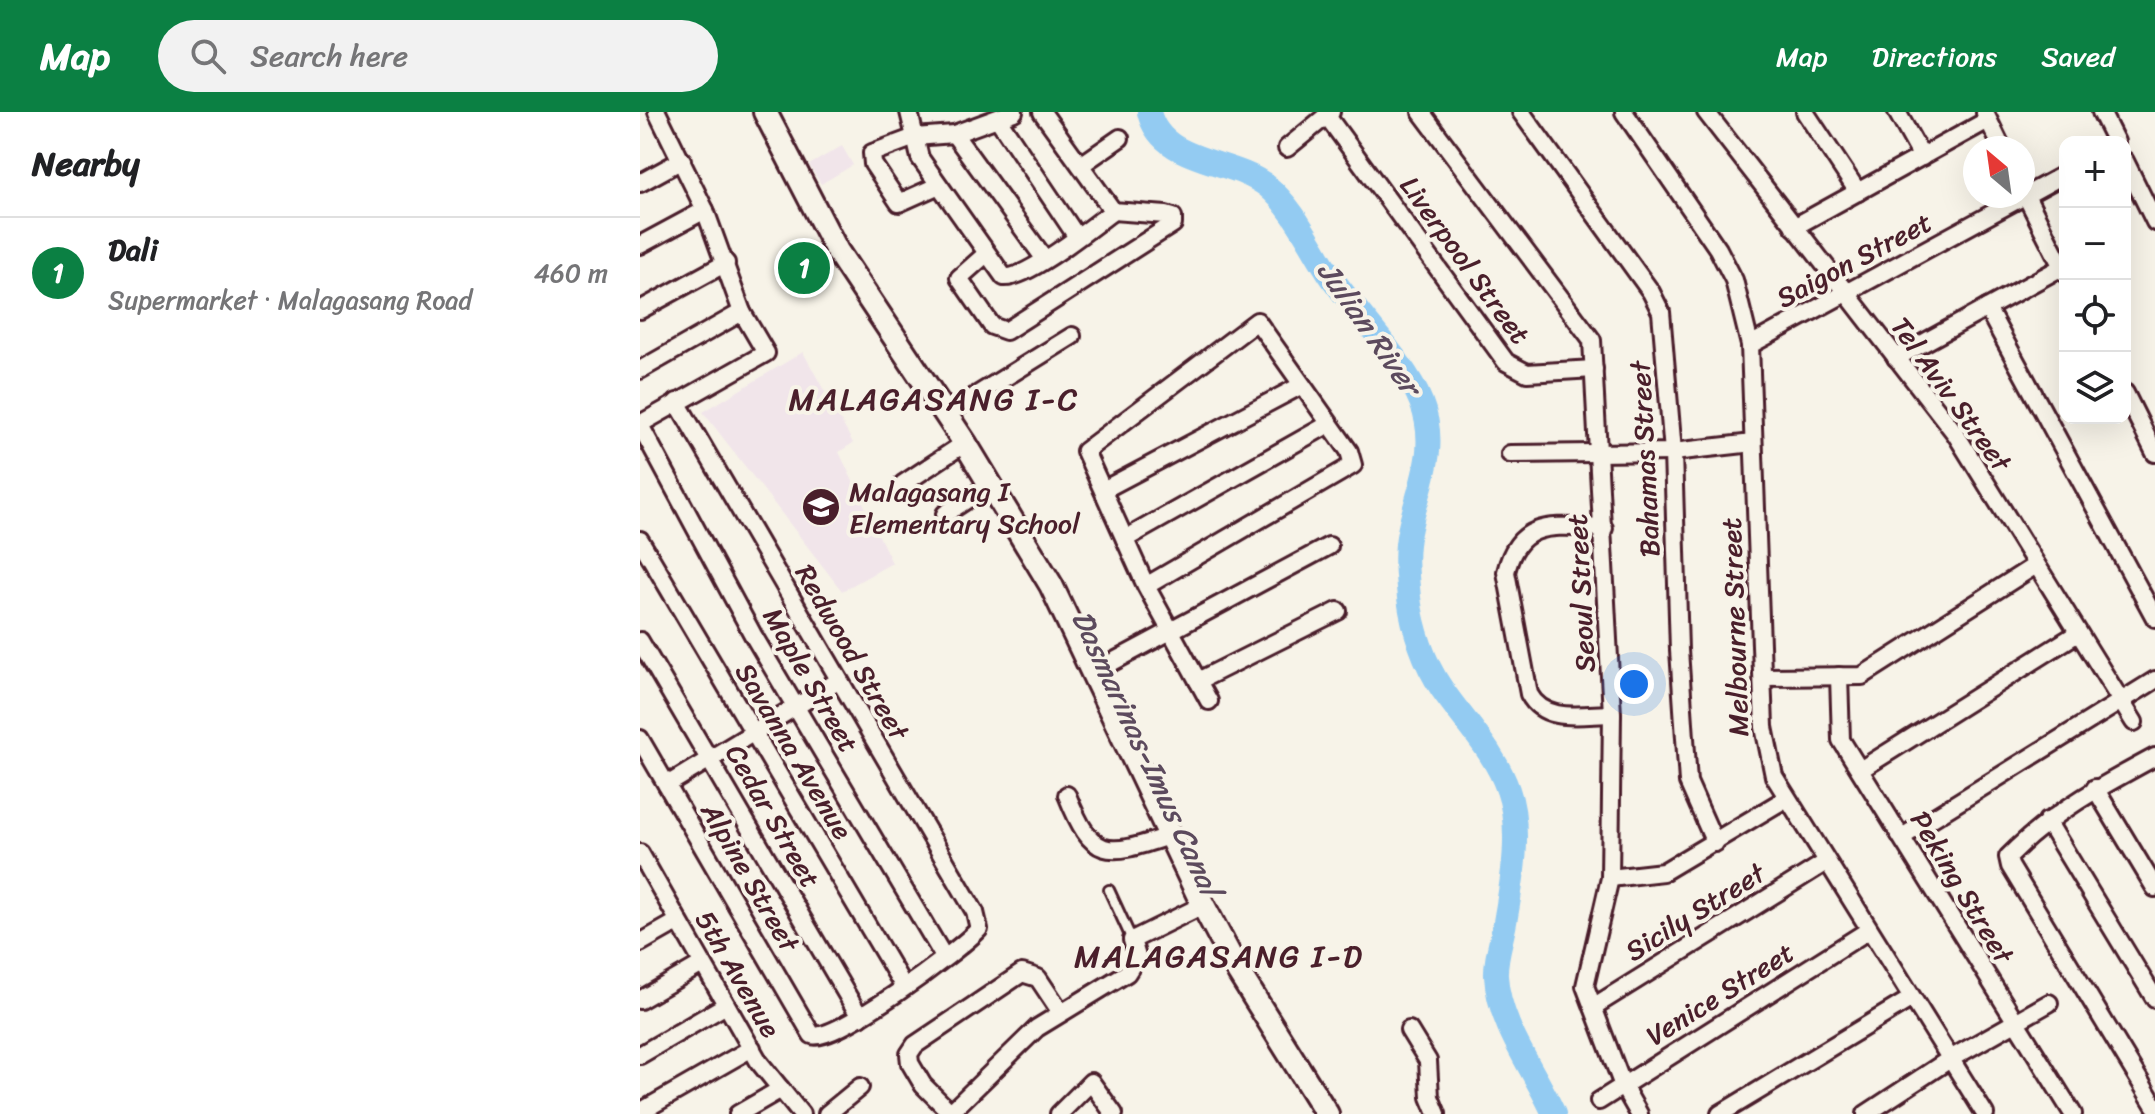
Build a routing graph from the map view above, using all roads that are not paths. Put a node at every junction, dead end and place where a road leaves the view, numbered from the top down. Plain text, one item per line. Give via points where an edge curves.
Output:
1 (655, 112) edge
2 (765, 112) edge
3 (909, 112) edge
4 (1014, 112) edge
5 (1042, 112) edge
6 (1421, 112) edge
7 (1521, 112) edge
8 (1624, 112) edge
9 (1706, 112) edge
10 (1805, 112) edge
11 (1897, 112) edge
12 (2101, 112) edge
13 (1329, 114) edge
14 (1986, 116) edge
15 (640, 119) edge
16 (998, 119) junction
17 (954, 134) junction
18 (1996, 136) edge
19 (2113, 136) edge
20 (915, 137) junction
21 (1120, 138) dead end
22 (1287, 148) dead end
23 (1922, 157) junction
24 (682, 160) junction
25 (1081, 165) junction
26 (2131, 173) edge
27 (2059, 177) edge
28 (640, 183) edge
29 (937, 186) junction
30 (2035, 188) edge
31 (1858, 192) junction
32 (1998, 208) edge
33 (2032, 208) edge
34 (705, 210) junction
35 (1113, 211) junction
36 (2155, 222) edge
37 (1794, 227) junction
38 (1077, 237) junction
39 (640, 245) edge
40 (986, 254) junction
41 (1044, 258) junction
42 (2059, 260) edge
43 (726, 263) junction
44 (2059, 272) edge
45 (1845, 295) junction
46 (1987, 308) junction
47 (640, 310) edge
48 (742, 312) junction
49 (1072, 336) dead end
50 (1750, 345) junction
51 (1896, 358) junction
52 (1594, 369) junction
53 (640, 370) edge
54 (1302, 385) junction
55 (677, 402) junction
56 (2131, 405) edge
57 (946, 414) junction
58 (1329, 424) junction
59 (640, 425) edge
60 (965, 443) junction
61 (1753, 443) junction
62 (1673, 452) junction
63 (1600, 453) junction
64 (2155, 453) edge
65 (1510, 454) dead end
66 (903, 484) dead end
67 (991, 484) junction
68 (1103, 490) junction
69 (945, 514) dead end
70 (1604, 528) junction
71 (1125, 539) junction
72 (640, 540) edge
73 (1329, 546) dead end
74 (2036, 565) junction
75 (1146, 586) junction
76 (1338, 611) dead end
77 (2155, 618) edge
78 (1172, 633) junction
79 (2078, 633) junction
80 (640, 641) edge
81 (1092, 673) junction
82 (1839, 676) junction
83 (1764, 677) junction
84 (2155, 680) edge
85 (838, 681) junction
86 (1198, 681) junction
87 (1209, 701) dead end
88 (2121, 701) junction
89 (795, 707) junction
90 (1612, 714) junction
91 (2134, 722) dead end
92 (752, 733) junction
93 (640, 739) edge
94 (709, 759) junction
95 (2152, 764) edge
96 (1860, 770) junction
97 (667, 785) junction
98 (2095, 788) junction
99 (1067, 795) dead end
100 (1787, 798) junction
101 (2047, 821) junction
102 (1169, 836) junction
103 (1902, 837) junction
104 (1715, 843) junction
105 (640, 853) edge
106 (1826, 862) junction
107 (1610, 878) junction
108 (647, 881) edge
109 (2155, 888) edge
110 (1109, 890) dead end
111 (1203, 905) junction
112 (677, 922) junction
113 (1869, 930) junction
114 (1132, 940) junction
115 (640, 943) edge
116 (944, 957) junction
117 (702, 964) junction
118 (904, 987) junction
119 (1912, 998) junction
120 (2155, 999) edge
121 (640, 1000) edge
122 (2049, 1003) dead end
123 (726, 1005) junction
124 (1593, 1007) junction
125 (1060, 1011) junction
126 (860, 1017) junction
127 (2014, 1022) junction
128 (1409, 1030) dead end
129 (752, 1048) junction
130 (640, 1055) edge
131 (1950, 1059) junction
132 (1623, 1086) junction
133 (860, 1087) dead end
134 (781, 1089) junction
135 (1599, 1101) dead end
136 (2155, 1106) edge
137 (1886, 1109) edge
138 (640, 1112) edge
139 (738, 1114) edge
140 (801, 1114) edge
141 (827, 1114) edge
142 (1059, 1114) edge
143 (1114, 1114) edge
144 (1327, 1114) edge
145 (1437, 1114) edge
146 (1639, 1114) edge
147 (1720, 1114) edge
148 (1866, 1114) edge
149 (1985, 1114) edge
150 (2073, 1114) edge

1 - 15 street
1 - 24 street
2 - 57 main road via 837,251
3 - 20 street
4 - 16 street
5 - 25 street
6 - 52 street, Seoul Street via 1584,324 1592,340
7 - 62 street, Bahamas Street via 1661,312
8 - 50 street, Melbourne Street via 1718,249 1734,280
9 - 37 street, Tel Aviv Street
10 - 31 street
11 - 23 street
12 - 19 street
13 - 22 street
13 - 52 street, Liverpool Street via 1506,362 1527,373
14 - 18 street
14 - 23 street
16 - 17 street
16 - 38 street
17 - 20 street
17 - 41 street
20 - 29 street via 920,158
20 - 29 street via 876,149 873,164 899,203
21 - 25 street
23 - 31 street
24 - 28 street
24 - 34 street
25 - 35 street
26 - 36 street
27 - 30 street, Saigon Street
29 - 40 street
31 - 37 street
32 - 45 street, Saigon Street
33 - 42 street
34 - 39 street
34 - 43 street
35 - 38 street
35 - 40 street via 1166,215 1174,221 1006,331 992,326 959,278
37 - 45 street, Tel Aviv Street
38 - 41 street
40 - 41 street via 1007,278
43 - 47 street
43 - 48 street
44 - 46 street
45 - 50 street, Saigon Street
45 - 51 street, Tel Aviv Street
46 - 51 street
46 - 77 street
48 - 53 street
48 - 55 street via 766,353
49 - 57 street
50 - 61 street, Melbourne Street
51 - 74 street, Tel Aviv Street via 1955,433
52 - 63 street, Seoul Street
54 - 58 street
54 - 68 street
54 - 68 street via 1257,321 1085,451
55 - 59 street
55 - 85 street, Redwood Street
56 - 64 street
57 - 60 main road
58 - 71 street
58 - 75 street via 1353,465
59 - 89 street, Maple Street
60 - 66 street
60 - 67 main road
61 - 62 street
61 - 83 street, Melbourne Street
62 - 63 street
62 - 104 street, Bahamas Street via 1688,782
63 - 65 street
63 - 70 street, Seoul Street
67 - 69 street
67 - 81 main road via 1051,585
68 - 71 street
70 - 90 street, Seoul Street
70 - 90 street via 1546,527 1531,532 1510,553 1506,572 1535,705 1550,714
71 - 75 street
72 - 92 street, Savanna Avenue
73 - 78 street
74 - 79 street, Tel Aviv Street
74 - 82 street via 1862,676
75 - 78 street
76 - 86 street
78 - 81 street
78 - 86 street
79 - 88 street, Tel Aviv Street
79 - 96 street
80 - 94 street, Cedar Street
81 - 102 main road
82 - 83 street
82 - 96 street, Peking Street via 1838,727
83 - 100 street, Melbourne Street via 1766,746
84 - 88 street
85 - 89 street
85 - 116 street, Redwood Street via 975,912 979,929
86 - 87 street
88 - 91 street, Tel Aviv Street
88 - 103 street
89 - 92 street
89 - 116 street, Maple Street
90 - 107 street, Seoul Street
92 - 94 street
92 - 118 street, Savanna Avenue
93 - 97 street, Alpine Street
94 - 97 street
94 - 126 street, Cedar Street
95 - 98 street
96 - 103 street, Peking Street
97 - 126 street, Alpine Street via 807,1031 817,1038
98 - 101 street
98 - 109 street
99 - 102 street via 1082,831 1103,849
100 - 104 street
100 - 106 street, Melbourne Street
101 - 120 street
101 - 136 street via 2008,857 2010,866
102 - 111 main road
103 - 127 street, Peking Street
104 - 107 street via 1663,872
105 - 108 street, 5th Avenue
106 - 113 street, Melbourne Street
106 - 124 street, Sicily Street
107 - 124 street, Seoul Street via 1585,974
108 - 112 street, 5th Avenue
110 - 114 lane
111 - 114 street
111 - 144 main road
112 - 115 street
112 - 117 street, 5th Avenue
113 - 119 street, Melbourne Street
113 - 132 street, Venice Street
114 - 125 street via 1137,957 1127,973
116 - 118 street
117 - 121 street
117 - 123 street, 5th Avenue
118 - 126 street
119 - 131 street, Melbourne Street
119 - 147 street
122 - 127 street
123 - 129 street, 5th Avenue
123 - 130 street
124 - 132 street, Seoul Street
125 - 125 street via 1038,978 1022,973 915,1045 910,1063 949,1111
127 - 131 street
127 - 150 street, Peking Street
128 - 145 street via 1428,1061 1430,1097
129 - 134 street, 5th Avenue
129 - 138 street
131 - 137 street
131 - 149 street, Melbourne Street
132 - 135 street, Venice Street
132 - 146 street, Seoul Street
133 - 141 street
134 - 139 street
134 - 140 street, 5th Avenue
137 - 148 street
142 - 143 street via 1091,1082

